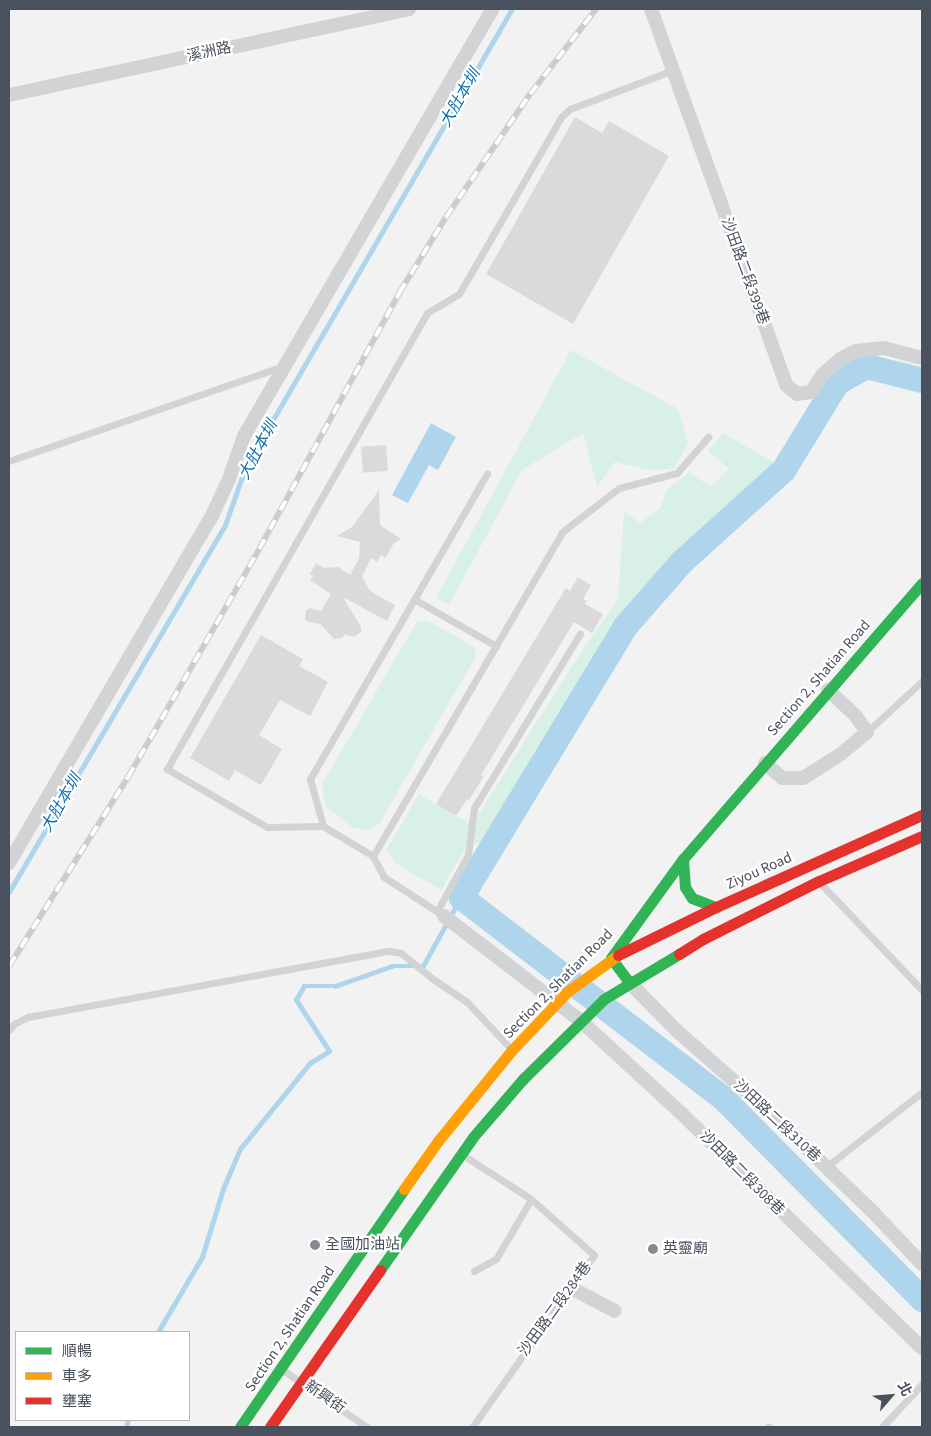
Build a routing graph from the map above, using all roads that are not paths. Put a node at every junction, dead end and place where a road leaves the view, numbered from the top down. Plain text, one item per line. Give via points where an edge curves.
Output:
1 (409, 9) edge
2 (493, 9) edge
3 (651, 9) edge
4 (673, 70) junction
5 (9, 94) edge
6 (922, 358) edge
7 (286, 365) junction
8 (708, 437) dead end
9 (9, 461) edge
10 (487, 474) dead end
11 (922, 583) edge
12 (414, 600) junction
13 (580, 634) dead end
14 (496, 646) junction
15 (922, 681) edge
16 (828, 690) junction
17 (866, 732) junction
18 (765, 763) junction
19 (922, 816) edge
20 (323, 826) junction
21 (922, 836) edge
22 (373, 856) junction
23 (683, 860) junction
24 (9, 863) edge
25 (819, 881) junction
26 (716, 907) junction
27 (440, 914) junction
28 (611, 958) junction
29 (629, 982) junction
30 (922, 990) edge
31 (557, 1003) junction
32 (581, 1022) junction
33 (9, 1030) edge
34 (512, 1050) junction
35 (922, 1092) edge
36 (461, 1154) junction
37 (826, 1167) junction
38 (531, 1199) junction
39 (922, 1264) edge
40 (474, 1271) dead end
41 (573, 1289) junction
42 (615, 1311) dead end
43 (922, 1348) edge
44 (281, 1369) junction
45 (302, 1381) junction
46 (922, 1384) edge
47 (240, 1427) edge
48 (270, 1427) edge
49 (367, 1427) edge
50 (472, 1427) edge
51 (882, 1427) edge

1 - 5 street, 溪洲路
2 - 7 street
3 - 4 street, 沙田路二段399巷
4 - 6 street, 沙田路二段399巷 via 786,385 797,394 811,392 823,374 856,351 884,348
4 - 20 lane via 570,109 561,117 459,294 427,313 167,769 267,826
7 - 9 lane
7 - 24 street via 244,436 211,518
8 - 14 lane via 677,473 619,488 562,532
10 - 12 lane
11 - 16 main road, Section 2, Shatian Road
12 - 14 lane
12 - 20 lane via 310,779
13 - 27 lane via 474,808 468,855
14 - 22 lane
15 - 17 lane
16 - 17 street via 856,716
16 - 18 main road, Section 2, Shatian Road
17 - 18 street via 841,754 803,778 782,778
18 - 23 main road, Section 2, Shatian Road
19 - 26 main road, Ziyou Road
20 - 22 lane
21 - 25 main road
22 - 27 lane via 384,877
23 - 26 main road via 685,887 692,898
23 - 28 main road, Section 2, Shatian Road
25 - 29 main road via 704,939
25 - 30 lane
26 - 28 main road, Ziyou Road
27 - 31 street, 沙田路二段308巷
28 - 29 main road
28 - 31 main road, Section 2, Shatian Road via 589,972
29 - 32 main road via 604,999
29 - 37 street, 沙田路二段310巷 via 676,1030
31 - 32 street, 沙田路二段308巷
31 - 34 main road, Section 2, Shatian Road
32 - 36 main road via 524,1078
32 - 43 street, 沙田路二段308巷 via 682,1114
33 - 34 lane via 28,1017 390,951 401,953 433,980 468,1002
34 - 44 main road, Section 2, Shatian Road via 438,1141
35 - 37 lane
36 - 38 lane, 沙田路二段284巷
36 - 45 main road
37 - 39 street, 沙田路二段310巷
38 - 40 lane via 496,1259
38 - 41 lane, 沙田路二段284巷 via 594,1255
41 - 42 street
41 - 50 lane, 沙田路二段284巷 via 560,1302
44 - 45 lane, 新興街
44 - 47 main road, Section 2, Shatian Road
45 - 48 main road
45 - 49 lane, 新興街
46 - 51 lane

